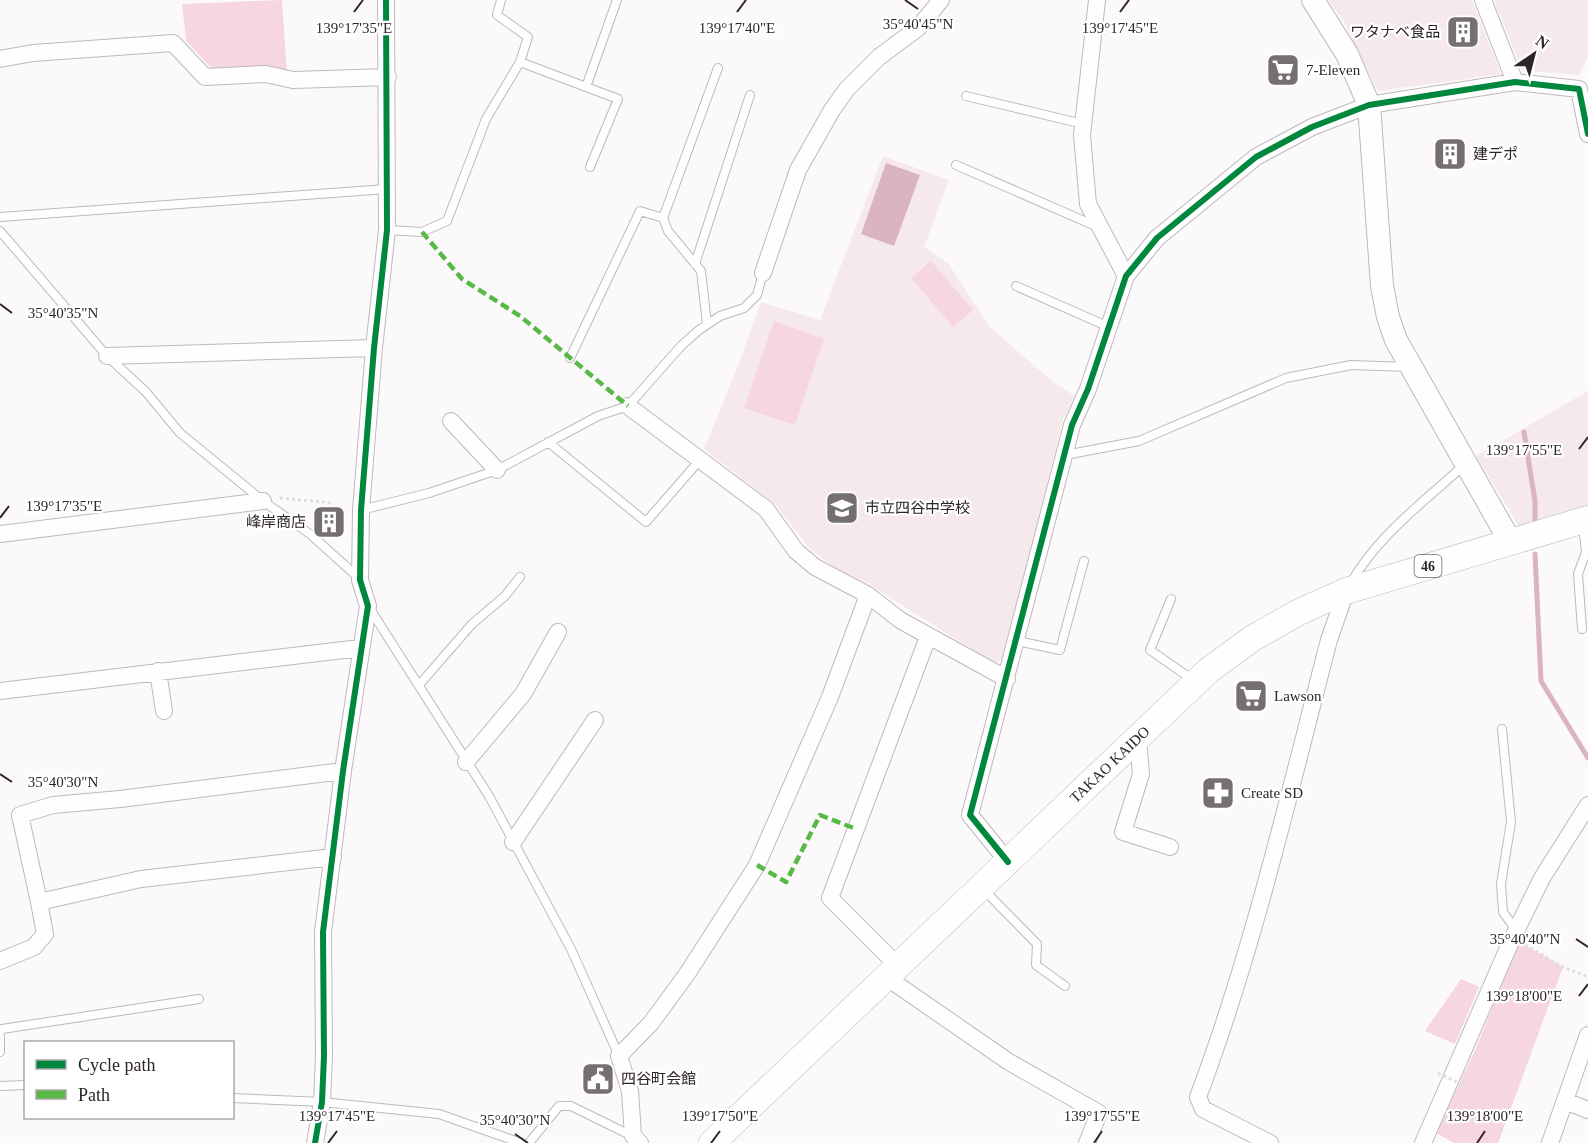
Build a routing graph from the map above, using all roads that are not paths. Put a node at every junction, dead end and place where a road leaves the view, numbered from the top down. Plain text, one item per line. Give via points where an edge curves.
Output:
1 (386, 0) edge
2 (501, 0) edge
3 (618, 0) edge
4 (941, 0) edge
5 (1097, 0) edge
6 (1313, 0) edge
7 (1483, 0) edge
8 (0, 59) edge
9 (520, 62) junction
10 (718, 68) dead end
11 (388, 77) junction
12 (1515, 82) junction
13 (586, 87) junction
14 (1584, 89) edge
15 (750, 95) dead end
16 (966, 96) dead end
17 (1369, 105) junction
18 (1083, 124) junction
19 (1588, 134) edge
20 (956, 165) dead end
21 (590, 166) dead end
22 (387, 189) junction
23 (0, 217) edge
24 (663, 218) junction
25 (1101, 228) junction
26 (387, 230) junction
27 (0, 231) edge
28 (695, 264) junction
29 (763, 273) joint
30 (1126, 276) junction
31 (1016, 286) dead end
32 (707, 324) junction
33 (1109, 327) junction
34 (374, 348) junction
35 (107, 356) junction
36 (570, 358) dead end
37 (1409, 367) junction
38 (628, 406) junction
39 (451, 421) dead end
40 (548, 442) junction
41 (1065, 455) junction
42 (699, 461) junction
43 (1465, 464) junction
44 (497, 470) junction
45 (260, 498) junction
46 (361, 510) junction
47 (1585, 520) edge
48 (0, 534) edge
49 (1510, 543) junction
50 (1084, 561) dead end
51 (520, 577) dead end
52 (360, 580) junction
53 (1346, 591) junction
54 (868, 595) junction
55 (1171, 599) dead end
56 (368, 606) junction
57 (1584, 611) edge
58 (1582, 628) dead end
59 (558, 632) dead end
60 (928, 637) junction
61 (1017, 641) junction
62 (360, 648) junction
63 (158, 671) junction
64 (1007, 679) junction
65 (1196, 682) junction
66 (419, 685) junction
67 (0, 691) edge
68 (164, 711) dead end
69 (595, 720) dead end
70 (1502, 729) dead end
71 (1138, 738) junction
72 (466, 762) junction
73 (343, 771) junction
74 (1588, 805) edge
75 (513, 842) junction
76 (1170, 847) dead end
77 (333, 857) junction
78 (1008, 862) junction
79 (982, 887) junction
80 (39, 902) junction
81 (1518, 936) junction
82 (0, 961) edge
83 (892, 972) junction
84 (1065, 986) dead end
85 (199, 999) dead end
86 (0, 1032) edge
87 (1588, 1035) edge
88 (0, 1037) edge
89 (0, 1052) edge
90 (619, 1056) junction
91 (24, 1085) edge
92 (0, 1086) edge
93 (234, 1098) edge
94 (1565, 1101) junction
95 (321, 1102) junction
96 (1588, 1110) edge
97 (636, 1140) edge
98 (315, 1143) edge
99 (521, 1143) edge
100 (529, 1143) edge
101 (712, 1143) edge
102 (1087, 1143) edge
103 (1270, 1143) edge
104 (1423, 1143) edge
105 (1550, 1143) edge

1 - 11 street
2 - 9 lane via 497,15 528,37
3 - 13 lane
4 - 29 street via 918,28 879,57 832,110 798,170
5 - 18 street
6 - 17 street via 1347,54
7 - 12 street
8 - 11 street via 173,43 205,77
9 - 13 lane
9 - 26 lane via 486,119 447,221 422,232
10 - 24 lane
11 - 22 street
12 - 14 street
12 - 17 street
13 - 21 lane via 618,99
14 - 19 street
15 - 28 lane
16 - 18 lane
17 - 30 street via 1312,127 1256,157 1157,238
17 - 37 street via 1382,286 1388,317
18 - 25 street via 1088,204
20 - 25 lane
22 - 23 lane
22 - 26 street
24 - 28 lane via 668,231
24 - 36 lane via 640,211
25 - 30 street
26 - 34 street
27 - 35 lane
28 - 32 lane via 701,271
29 - 32 lane via 757,296 744,308
30 - 33 street
31 - 33 lane
32 - 38 lane via 681,346
33 - 41 street via 1072,425
34 - 35 street
34 - 46 street
35 - 45 lane via 146,392 180,433
37 - 41 lane via 1351,365 1286,378 1139,441
37 - 43 street
38 - 40 lane via 598,416
38 - 42 street
39 - 44 street
40 - 42 lane via 646,522
40 - 44 lane
41 - 61 street
42 - 54 street via 766,509 796,551 815,567
43 - 49 street
43 - 53 lane via 1385,538 1362,563
44 - 46 lane
45 - 48 street
45 - 52 lane via 310,534
46 - 52 street
47 - 49 main road, TAKAO KAIDO / 46
47 - 57 lane via 1586,552 1578,574
49 - 53 main road, TAKAO KAIDO / 46
50 - 61 lane via 1060,650
51 - 66 lane
52 - 56 street
53 - 65 main road, TAKAO KAIDO / 46 via 1253,638
53 - 103 street via 1329,640 1248,950 1198,1097 1203,1109
54 - 60 street
54 - 90 street via 830,697 757,866 657,1015
55 - 65 lane via 1150,650
56 - 62 street
56 - 66 lane
57 - 58 lane
59 - 72 street via 523,694
60 - 64 street
60 - 83 street via 830,898
61 - 64 street
62 - 63 street
62 - 73 street
63 - 67 street
63 - 68 street
64 - 78 street via 970,815
65 - 71 main road, TAKAO KAIDO / 46
66 - 72 lane
69 - 75 street
70 - 81 lane via 1511,822 1501,893 1503,912
71 - 76 street via 1141,774 1123,832
71 - 78 main road, TAKAO KAIDO / 46
72 - 75 lane
73 - 77 street
73 - 80 street via 53,805 20,815
74 - 81 street via 1542,878
75 - 90 lane via 571,949
77 - 80 street via 141,879
77 - 95 street via 323,932
78 - 79 main road, TAKAO KAIDO / 46
79 - 83 main road, TAKAO KAIDO / 46
79 - 84 lane via 1036,944 1036,965
80 - 82 street via 45,934 34,946
81 - 104 street
83 - 101 main road, TAKAO KAIDO / 46
83 - 102 street via 1009,1062 1099,1113
85 - 86 lane
87 - 94 street
88 - 89 lane
90 - 97 street via 630,1091
91 - 92 lane
93 - 95 lane
94 - 96 street
94 - 105 street
95 - 98 street
95 - 99 lane via 439,1114
97 - 100 lane via 570,1106 559,1106

